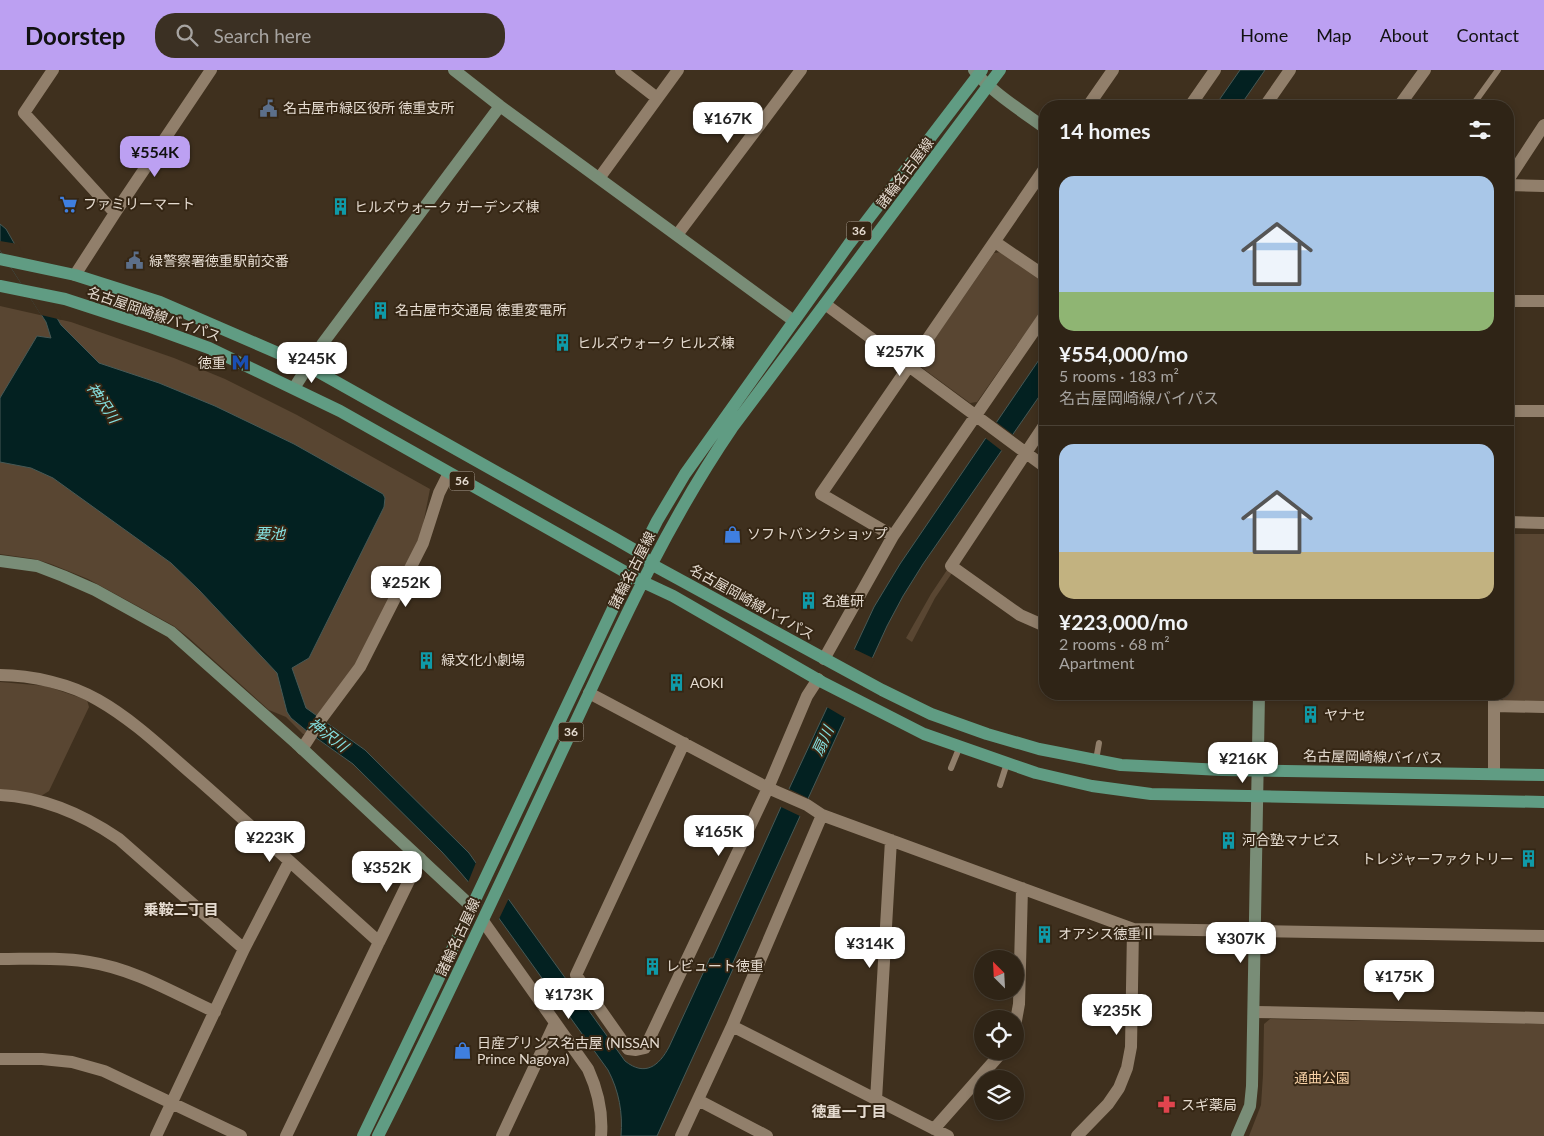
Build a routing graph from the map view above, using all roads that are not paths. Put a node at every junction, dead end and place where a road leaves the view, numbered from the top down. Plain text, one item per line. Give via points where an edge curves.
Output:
1 (53, 70) edge
2 (211, 70) edge
3 (454, 70) edge
4 (621, 70) edge
5 (678, 70) edge
6 (801, 70) edge
7 (1000, 70) edge
8 (1113, 70) edge
9 (1215, 70) edge
10 (1290, 70) edge
11 (1424, 70) edge
12 (1498, 70) edge
13 (978, 72) edge
14 (989, 86) junction
15 (657, 98) junction
16 (1092, 100) edge
17 (1194, 100) edge
18 (1269, 100) edge
19 (1403, 100) edge
20 (1476, 100) edge
21 (500, 106) junction
22 (1039, 124) edge
23 (1544, 125) edge
24 (1514, 171) edge
25 (600, 177) junction
26 (1039, 177) edge
27 (1514, 185) edge
28 (1544, 186) edge
29 (115, 213) junction
30 (678, 235) junction
31 (995, 242) junction
32 (3, 259) edge
33 (1039, 272) edge
34 (75, 274) junction
35 (0, 286) edge
36 (1514, 300) edge
37 (1544, 301) edge
38 (825, 304) junction
39 (794, 321) junction
40 (1039, 324) edge
41 (308, 366) junction
42 (908, 366) junction
43 (294, 388) junction
44 (1514, 411) edge
45 (1544, 411) edge
46 (975, 415) junction
47 (1039, 432) edge
48 (1025, 452) junction
49 (1039, 462) edge
50 (449, 473) junction
51 (1514, 522) edge
52 (1544, 523) edge
53 (893, 536) junction
54 (640, 553) junction
55 (0, 561) edge
56 (651, 564) junction
57 (630, 574) junction
58 (643, 582) junction
59 (1039, 623) edge
60 (827, 661) junction
61 (0, 675) edge
62 (820, 681) junction
63 (589, 693) junction
64 (1259, 700) edge
65 (1494, 700) edge
66 (1544, 706) edge
67 (1099, 742) dead end
68 (684, 743) junction
69 (960, 746) junction
70 (302, 748) junction
71 (1096, 760) junction
72 (1006, 763) junction
73 (951, 768) dead end
74 (1257, 771) junction
75 (1494, 774) junction
76 (1544, 775) edge
77 (1000, 785) dead end
78 (768, 788) junction
79 (0, 795) edge
80 (1256, 796) junction
81 (1544, 802) edge
82 (822, 814) junction
83 (891, 840) junction
84 (420, 858) junction
85 (289, 862) junction
86 (1022, 888) junction
87 (473, 904) junction
88 (485, 915) junction
89 (1133, 929) junction
90 (1255, 931) junction
91 (1544, 936) edge
92 (379, 942) junction
93 (244, 949) junction
94 (0, 959) edge
95 (1018, 1010) edge
96 (215, 1012) junction
97 (1254, 1012) junction
98 (1544, 1018) edge
99 (555, 1024) junction
100 (732, 1026) junction
101 (0, 1059) edge
102 (996, 1060) edge
103 (698, 1100) junction
104 (876, 1100) junction
105 (172, 1103) junction
106 (934, 1129) junction
107 (156, 1136) edge
108 (241, 1136) edge
109 (286, 1136) edge
110 (363, 1136) edge
111 (378, 1136) edge
112 (502, 1136) edge
113 (601, 1136) edge
114 (681, 1136) edge
115 (767, 1136) edge
116 (948, 1136) edge
117 (1078, 1136) edge
118 (1237, 1136) edge

1 - 29 street via 24,113
2 - 29 street
3 - 21 street
4 - 15 street
5 - 15 street
6 - 30 street
7 - 14 main road, 諸輪名古屋線 / 36
8 - 16 street
9 - 17 street
10 - 18 street
11 - 19 street
12 - 20 lane
13 - 14 street
13 - 39 main road, 諸輪名古屋線 / 36
14 - 22 street
14 - 38 main road, 諸輪名古屋線 / 36
15 - 25 street
21 - 25 street
21 - 41 street
23 - 24 street
25 - 30 street
26 - 31 street
27 - 28 street
29 - 34 street
30 - 39 street
31 - 33 street
31 - 42 street
32 - 34 main road, 名古屋岡崎線バイパス / 56
34 - 41 main road, 名古屋岡崎線バイパス / 56 via 160,302
35 - 43 main road, 名古屋岡崎線バイパス / 56 via 65,299 180,337
36 - 37 street
38 - 42 street
38 - 56 main road, 諸輪名古屋線 / 36 via 712,457
39 - 54 main road, 諸輪名古屋線 / 36 via 685,474
40 - 46 street
41 - 43 street
41 - 54 main road, 名古屋岡崎線バイパス / 56
42 - 46 street
42 - 53 street via 820,494
43 - 50 main road, 名古屋岡崎線バイパス / 56 via 340,410
44 - 45 street
46 - 48 street
46 - 53 street
47 - 48 street
48 - 49 street
48 - 59 street via 951,566 1020,615
50 - 57 main road, 名古屋岡崎線バイパス / 56
50 - 70 street via 439,493 423,544 360,667
51 - 52 street
53 - 60 street via 854,603
54 - 56 main road, 名古屋岡崎線バイパス / 56
54 - 57 main road, 諸輪名古屋線 / 36
55 - 70 street via 36,566 64,576 171,632
56 - 58 main road, 諸輪名古屋線 / 36
56 - 60 main road, 名古屋岡崎線バイパス / 56
57 - 58 main road, 名古屋岡崎線バイパス / 56
57 - 87 main road, 諸輪名古屋線 / 36
58 - 62 main road, 名古屋岡崎線バイパス / 56
58 - 63 main road, 諸輪名古屋線 / 36
60 - 71 main road, 名古屋岡崎線バイパス / 56 via 931,714 1039,749
61 - 85 street via 35,678 63,685 97,699 130,720
62 - 69 main road, 名古屋岡崎線バイパス / 56 via 924,734
62 - 78 street via 808,696
63 - 68 street
63 - 88 main road, 諸輪名古屋線 / 36
64 - 74 street
65 - 66 street
65 - 75 street
67 - 71 lane
68 - 78 street
68 - 78 street via 576,975 628,1048 645,1048
69 - 72 main road, 名古屋岡崎線バイパス / 56
69 - 73 lane
70 - 84 street
71 - 74 main road, 名古屋岡崎線バイパス / 56 via 1121,765
72 - 77 lane
72 - 80 main road, 名古屋岡崎線バイパス / 56 via 1092,786 1151,794
74 - 75 main road, 名古屋岡崎線バイパス / 56
74 - 80 street
75 - 76 main road, 名古屋岡崎線バイパス / 56
78 - 82 street
79 - 93 street via 47,803 106,830
80 - 81 main road, 名古屋岡崎線バイパス / 56
80 - 90 street
82 - 83 street
82 - 100 street
83 - 86 street via 971,866
83 - 104 street
84 - 87 street
84 - 92 street
85 - 92 street
85 - 93 street
86 - 89 street
86 - 95 street
87 - 110 main road, 諸輪名古屋線 / 36
88 - 99 street
88 - 111 main road, 諸輪名古屋線 / 36
89 - 90 street
89 - 117 street via 1131,1047 1127,1068 1108,1104
90 - 91 street
90 - 97 street
92 - 109 street
93 - 96 street
94 - 96 street via 74,960 105,965 132,973
96 - 105 street
97 - 98 street
97 - 118 street via 1250,1106
99 - 112 street
99 - 113 street via 588,1069 594,1083 602,1112
100 - 103 street
100 - 104 street
101 - 105 street via 72,1062 104,1071
102 - 106 street
103 - 114 street
103 - 115 street
104 - 106 street
105 - 107 street
105 - 108 street
106 - 116 street

